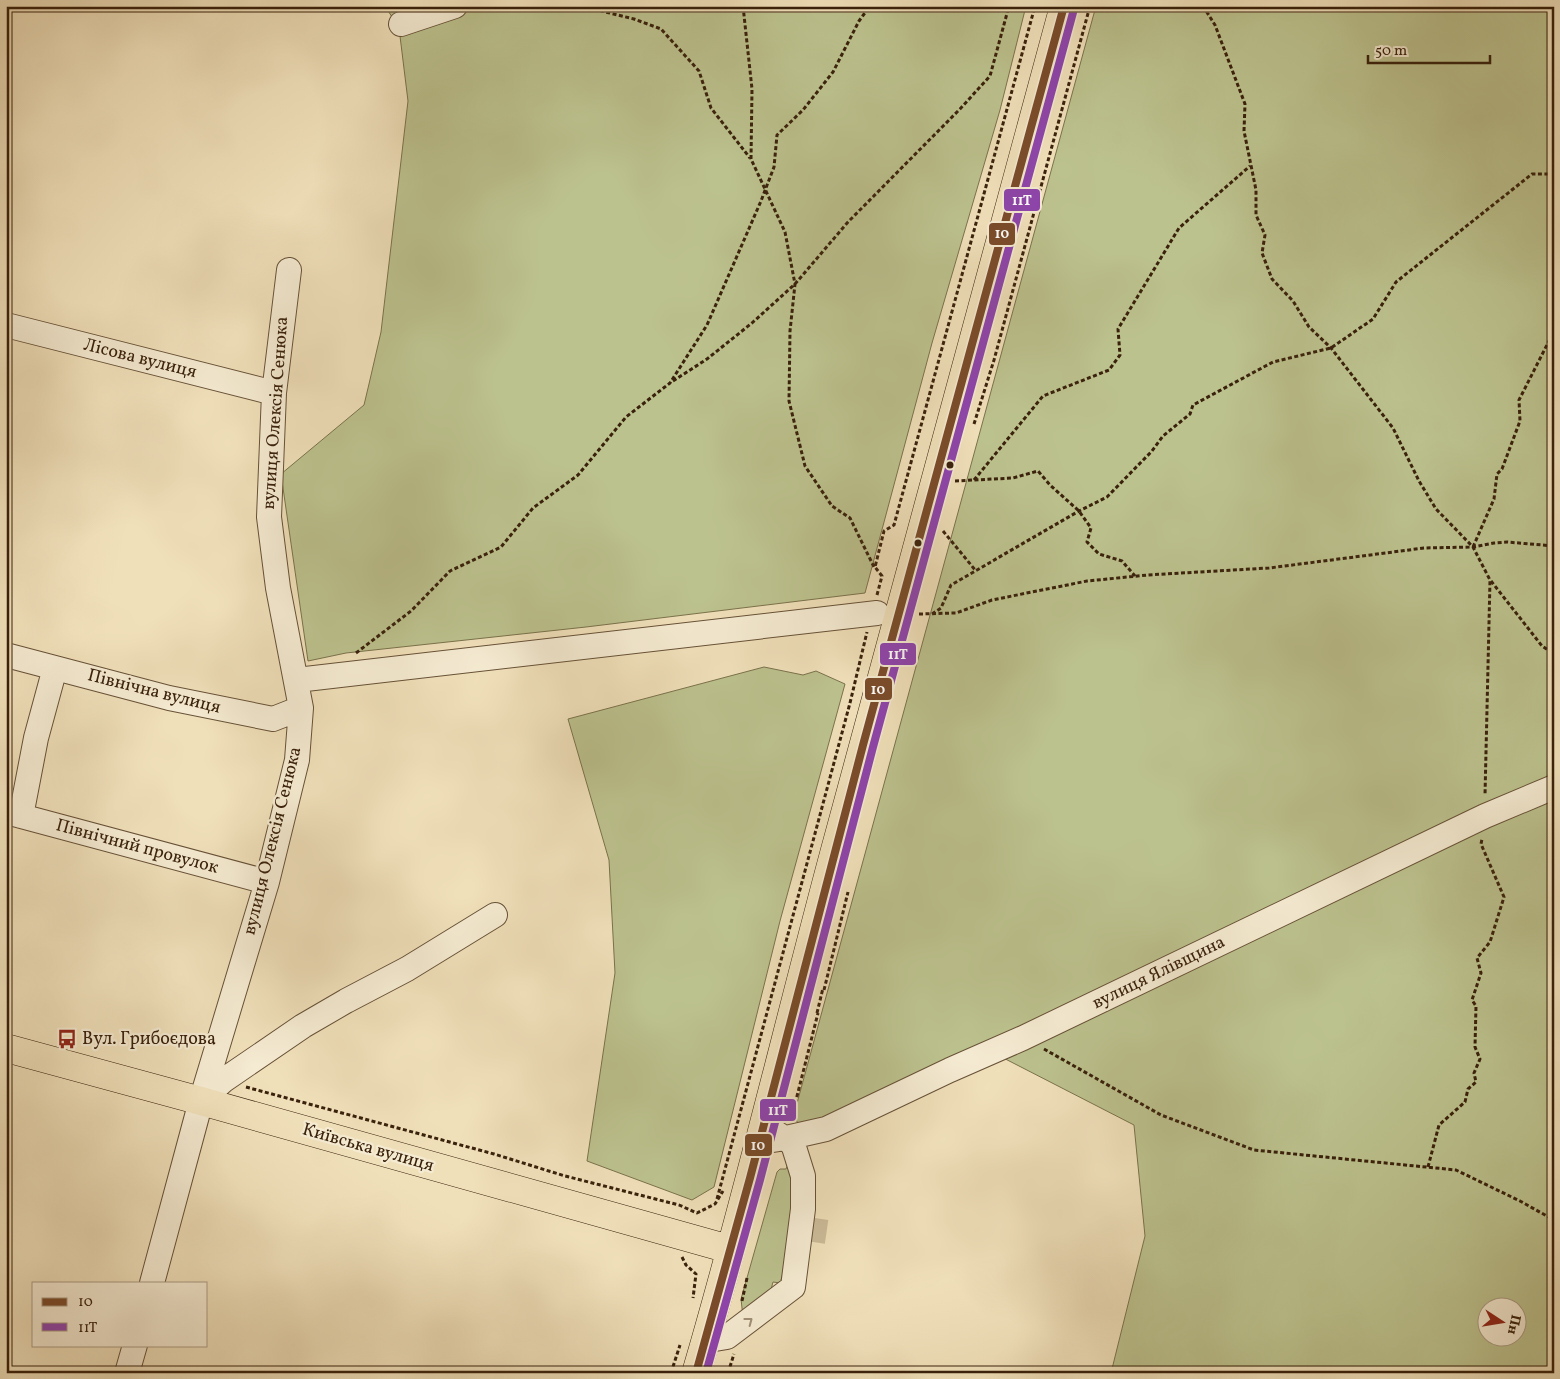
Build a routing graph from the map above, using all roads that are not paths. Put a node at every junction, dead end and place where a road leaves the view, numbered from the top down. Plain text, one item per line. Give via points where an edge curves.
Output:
1 (455, 6) edge
2 (1064, 6) edge
3 (402, 24) dead end
4 (289, 270) dead end
5 (6, 325) edge
6 (274, 392) junction
7 (877, 613) dead end
8 (6, 655) edge
9 (55, 668) junction
10 (297, 680) junction
11 (301, 708) junction
12 (1554, 787) edge
13 (14, 814) edge
14 (267, 882) junction
15 (496, 915) dead end
16 (6, 1048) edge
17 (200, 1100) junction
18 (770, 1136) junction
19 (803, 1176) junction
20 (817, 1214) tunnel mouth
21 (813, 1242) tunnel mouth
22 (730, 1249) junction
23 (152, 1282) edge
24 (793, 1287) junction
25 (694, 1337) junction
26 (135, 1346) edge
27 (127, 1373) edge
28 (696, 1373) edge

1 - 3 street
2 - 18 main road via 834,855
4 - 6 street, вулиця Олексія Сенюка
5 - 6 street, Лісова вулиця
6 - 10 street, вулиця Олексія Сенюка via 269,517 278,588
7 - 10 street
8 - 9 street, Північна вулиця
9 - 11 street, Північна вулиця via 169,698 273,719
9 - 13 street
10 - 11 street, вулиця Олексія Сенюка
11 - 14 street, вулиця Олексія Сенюка via 296,760
12 - 18 street, вулиця Ялівщина via 1485,816 826,1129
13 - 14 street, Північний провулок
14 - 17 street, вулиця Олексія Сенюка
15 - 17 street via 407,969 302,1026
16 - 17 main road, Київська вулиця
17 - 22 main road, Київська вулиця
17 - 23 street, вулиця Олексія Сенюка
18 - 19 street via 793,1144
18 - 22 main road
19 - 20 street
19 - 24 street via 803,1209
21 - 24 street via 809,1270
22 - 25 main road
25 -> 24 street via 727,1337
25 - 28 main road
26 - 27 street

